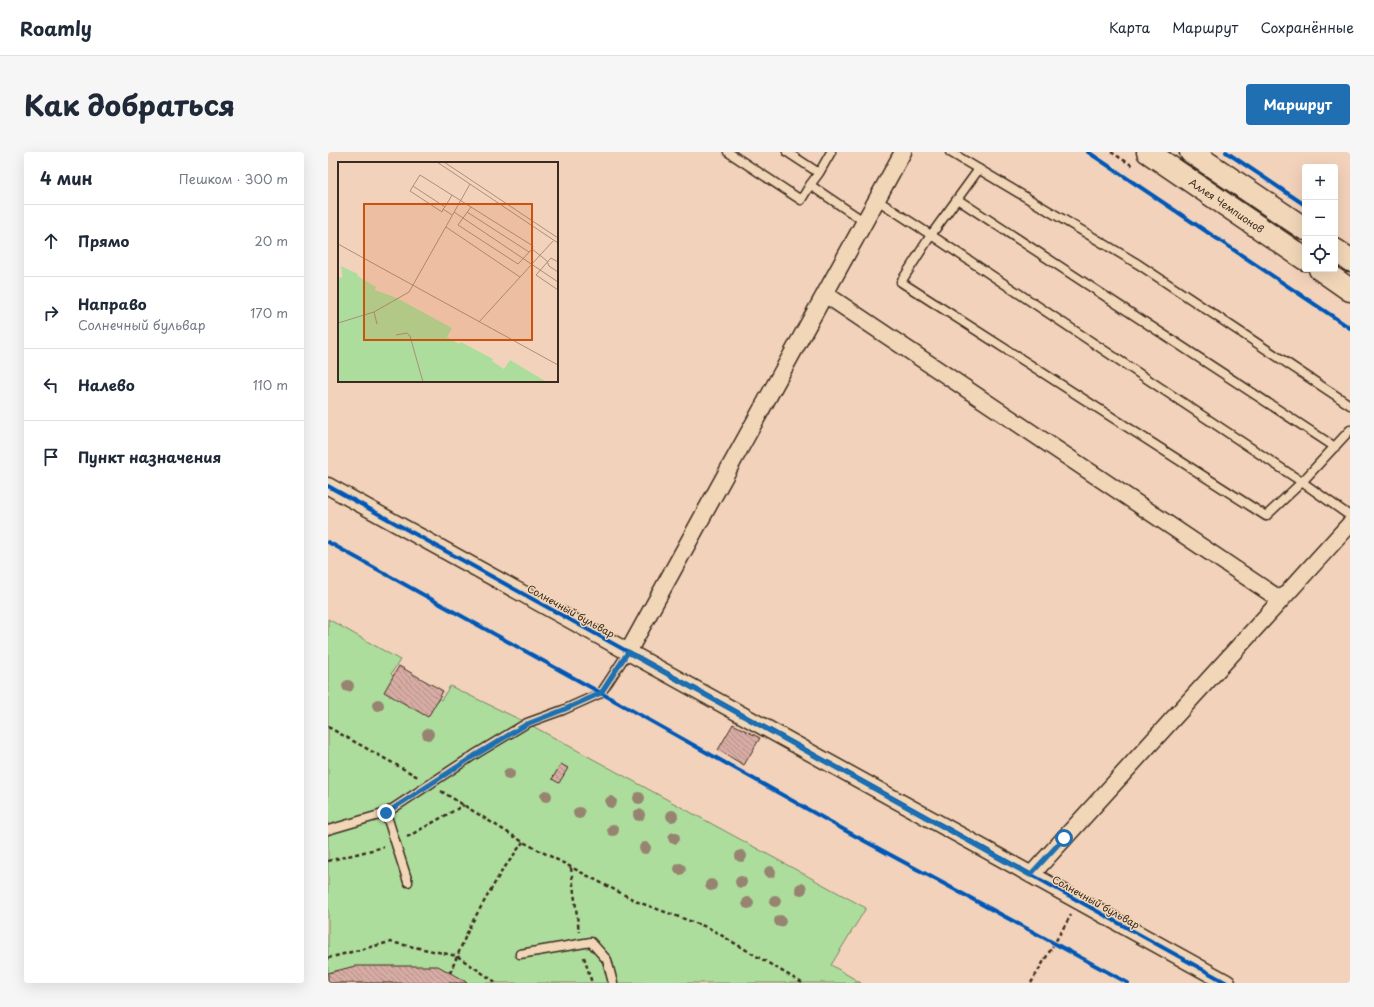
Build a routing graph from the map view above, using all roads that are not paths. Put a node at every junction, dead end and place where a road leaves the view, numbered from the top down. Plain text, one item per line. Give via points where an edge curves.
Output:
1 (728, 152) edge
2 (787, 152) edge
3 (831, 152) edge
4 (903, 152) edge
5 (950, 152) edge
6 (1148, 152) edge
7 (1191, 152) edge
8 (979, 169) junction
9 (819, 173) junction
10 (810, 185) junction
11 (957, 199) junction
12 (877, 200) junction
13 (864, 222) junction
14 (1302, 227) edge
15 (930, 235) junction
16 (1338, 252) edge
17 (1302, 257) edge
18 (1350, 260) edge
19 (1324, 272) edge
20 (1350, 290) edge
21 (825, 294) junction
22 (1350, 405) edge
23 (1350, 430) edge
24 (1334, 447) junction
25 (1302, 482) junction
26 (328, 486) edge
27 (1350, 516) edge
28 (1350, 524) edge
29 (1281, 600) junction
30 (628, 652) junction
31 (386, 813) junction
32 (328, 830) edge
33 (1030, 875) junction
34 (408, 882) dead end
35 (520, 954) dead end
36 (613, 983) edge
37 (1227, 983) edge

1 - 10 lane via 801,200
2 - 9 lane
3 - 9 lane
4 - 12 street
5 - 8 lane
6 - 17 main road, Аллея Чемпионов
7 - 14 main road
8 - 11 lane
8 - 22 lane via 1138,264
9 - 10 lane
10 - 13 lane
11 - 15 lane
11 - 24 lane
12 - 13 street
12 - 15 lane
13 - 21 street
15 - 25 lane
15 - 25 lane via 901,282 1266,516
16 - 18 main road
19 - 20 main road
21 - 29 street
21 - 30 street
23 - 24 lane
24 - 25 lane
25 - 27 lane
26 - 30 street, Солнечный бульвар
28 - 29 street
29 - 33 street
30 - 31 lane via 601,693 527,724
30 - 33 street, Солнечный бульвар
31 - 32 lane
31 - 34 lane
33 - 37 street, Солнечный бульвар
35 - 36 lane via 591,942 607,960

